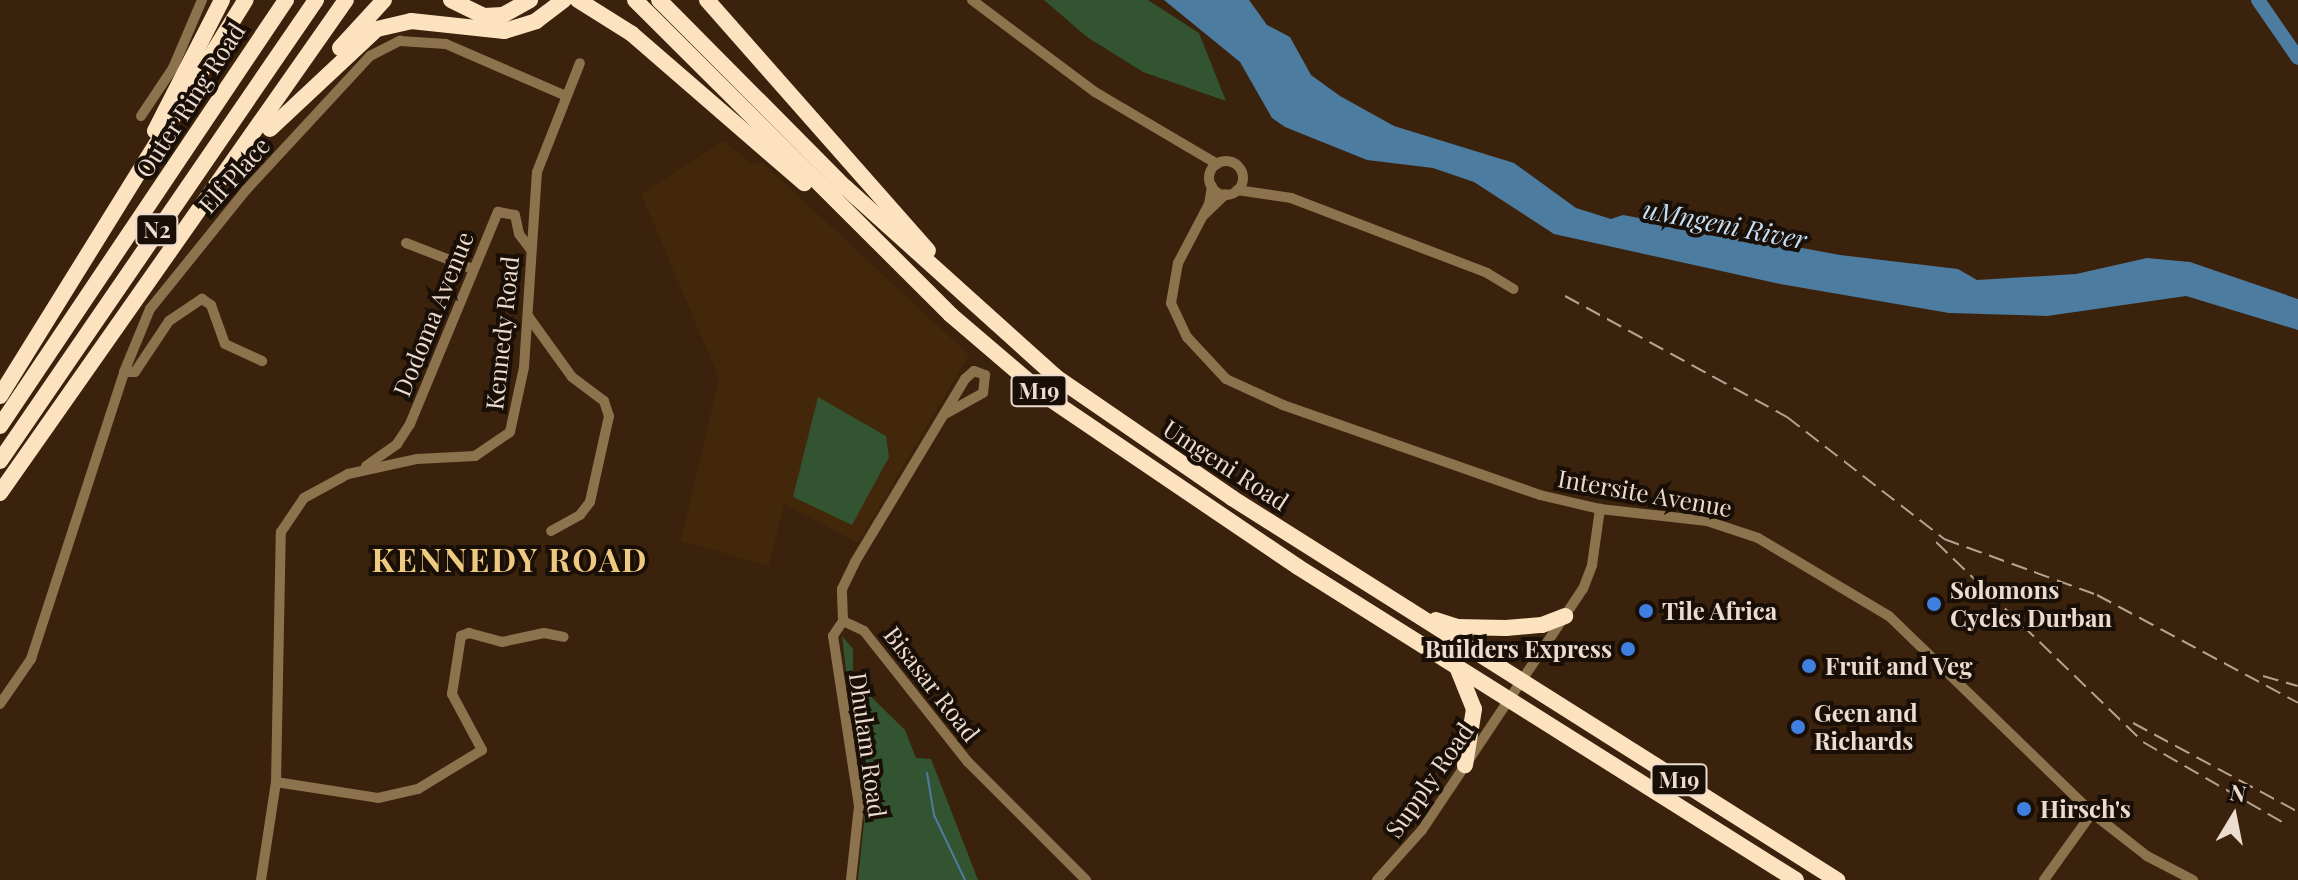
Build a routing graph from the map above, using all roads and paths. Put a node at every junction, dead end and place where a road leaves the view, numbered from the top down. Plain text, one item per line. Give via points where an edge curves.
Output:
1 (202, 0) edge
2 (222, 0) edge
3 (246, 0) edge
4 (286, 0) edge
5 (316, 0) edge
6 (346, 0) edge
7 (384, 0) edge
8 (451, 0) edge
9 (530, 0) edge
10 (564, 0) edge
11 (635, 0) edge
12 (659, 0) edge
13 (674, 0) edge
14 (707, 0) edge
15 (972, 0) edge
16 (580, 1) edge
17 (580, 63) dead end
18 (564, 95) junction
19 (141, 116) dead end
20 (774, 117) junction
21 (270, 129) junction
22 (1217, 164) junction
23 (139, 169) junction
24 (1243, 176) junction
25 (1212, 186) junction
26 (217, 187) junction
27 (1237, 190) junction
28 (1262, 190) junction
29 (1226, 194) junction
30 (845, 210) junction
31 (1202, 216) junction
32 (406, 243) dead end
33 (531, 250) junction
34 (473, 269) junction
35 (1514, 289) dead end
36 (528, 316) junction
37 (262, 361) dead end
38 (124, 372) junction
39 (1070, 387) junction
40 (0, 396) edge
41 (947, 413) dead end
42 (0, 426) edge
43 (0, 461) edge
44 (363, 468) junction
45 (0, 493) edge
46 (1600, 509) junction
47 (551, 531) dead end
48 (1405, 608) junction
49 (1565, 616) junction
50 (843, 621) junction
51 (564, 637) dead end
52 (1456, 666) junction
53 (1521, 681) junction
54 (1509, 699) junction
55 (0, 704) edge
56 (1465, 765) junction
57 (276, 782) junction
58 (2092, 813) junction
59 (261, 880) edge
60 (851, 880) edge
61 (1086, 880) edge
62 (1377, 880) edge
63 (1796, 880) edge
64 (1837, 880) edge
65 (2044, 880) edge
66 (2193, 880) edge

1 - 19 street via 173,68
2 - 23 highway
3 - 23 highway
4 - 42 highway, Outer Ring Road / N2
5 - 43 highway, Outer Ring Road / N2
6 - 26 highway
7 - 21 highway
8 - 9 highway via 484,16 503,15
10 - 21 highway via 536,21 504,31 420,21 377,29
11 - 30 highway, Umgeni Road / M19
12 - 20 highway, Umgeni Road / M19
13 - 20 highway
14 - 39 highway via 936,260
15 - 22 street via 1095,92
16 - 30 highway via 632,34 809,187
17 - 18 street, Kennedy Road
18 - 33 street, Kennedy Road via 537,172
18 - 38 street, Elf Place via 431,40 412,39 380,50 217,221 150,309
20 - 39 highway, Umgeni Road / M19 via 955,291
21 - 26 highway
22 - 24 street via 1236,164
22 - 25 street
23 - 40 highway
24 - 27 street
24 - 28 street
25 - 29 street
25 - 31 street, Intersite Avenue
26 - 45 highway
27 - 28 street
27 - 29 street
28 - 35 street via 1487,273
29 - 31 street, Intersite Avenue
30 - 52 highway, Umgeni Road / M19 via 951,315 1047,397 1141,465
31 - 46 street, Intersite Avenue via 1178,263 1171,303 1187,337 1226,379 1283,405 1522,489
32 - 34 street
33 - 34 street, Dodoma Avenue via 519,234 515,215 501,211
33 - 36 street, Kennedy Road
34 - 44 street, Dodoma Avenue via 410,424 397,444
36 - 44 street, Kennedy Road via 519,405 503,441 475,456
36 - 47 street via 572,377 604,401 609,416 590,502 580,515
37 - 38 street via 225,344 211,305 202,299 169,321 135,372
38 - 55 street, Elf Place via 31,659
39 - 48 highway, Umgeni Road / M19
41 - 50 street via 845,581
44 - 57 street, Kennedy Road via 304,498 281,532
46 - 49 street, Supply Road via 1592,565
46 - 58 street, Intersite Avenue via 1726,525 1849,590 1907,632
48 - 49 highway via 1470,628 1542,625
48 - 53 highway, Umgeni Road / M19
49 - 53 street, Supply Road
50 - 60 street, Dhulam Road via 833,636 859,806
50 - 61 street, Bisasar Road via 864,631 968,762
51 - 57 street via 544,633 499,642 469,633 461,636 452,694 482,750 418,789 378,798
52 - 54 highway, Umgeni Road / M19
52 - 56 highway via 1474,709
53 - 54 street, Supply Road
53 - 64 highway, Umgeni Road / M19
54 - 56 street, Supply Road
54 - 63 highway, Umgeni Road / M19
56 - 62 street, Supply Road via 1422,830
57 - 59 street, Kennedy Road
58 - 65 street
58 - 66 street, Intersite Avenue via 2147,856

